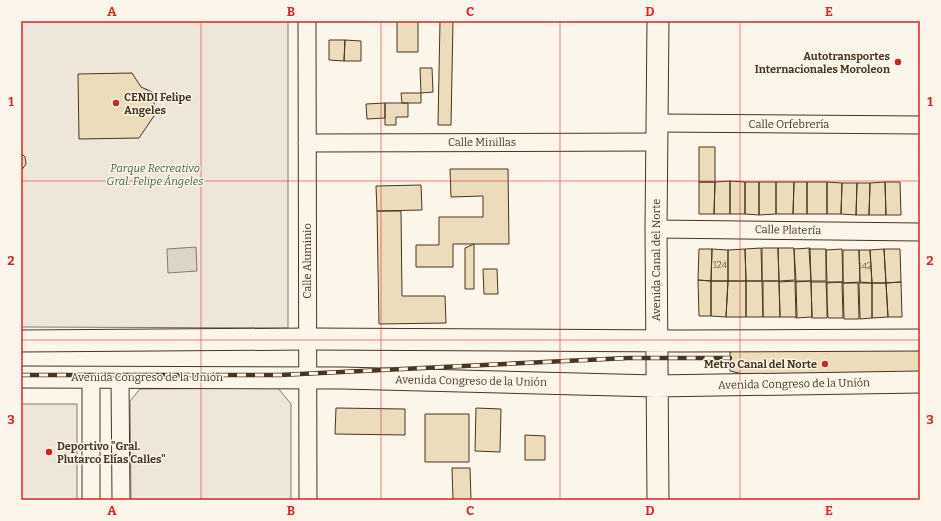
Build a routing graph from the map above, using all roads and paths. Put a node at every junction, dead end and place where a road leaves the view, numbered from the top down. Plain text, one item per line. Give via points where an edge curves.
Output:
1 (307, 21) edge
2 (658, 21) edge
3 (920, 125) edge
4 (657, 132) junction
5 (308, 143) junction
6 (656, 229) junction
7 (920, 232) edge
8 (308, 339) junction
9 (920, 340) edge
10 (21, 341) edge
11 (656, 341) junction
12 (91, 376) junction
13 (21, 377) edge
14 (120, 377) junction
15 (308, 378) junction
16 (920, 382) edge
17 (656, 386) junction
18 (91, 500) edge
19 (121, 500) edge
20 (308, 500) edge
21 (658, 500) edge

1 - 5 street, Calle Aluminio
2 - 4 main road, Avenida Canal del Norte
3 - 4 street, Calle Orfebrería
4 - 5 street, Calle Minillas
4 - 6 main road, Avenida Canal del Norte
5 - 8 street, Calle Aluminio
6 - 7 street, Calle Platería
6 - 11 main road, Avenida Canal del Norte
8 - 10 main road
8 - 11 main road
8 - 15 street, Calle Aluminio
9 - 11 main road
11 - 17 main road, Avenida Canal del Norte
12 - 13 main road, Avenida Congreso de la Unión
12 - 14 main road, Avenida Congreso de la Unión
12 - 18 street
14 - 15 main road, Avenida Congreso de la Unión
14 - 19 street
15 - 17 main road, Avenida Congreso de la Unión
15 - 20 street, Calle Aluminio
16 - 17 main road, Avenida Congreso de la Unión
17 - 21 main road, Avenida Canal del Norte

